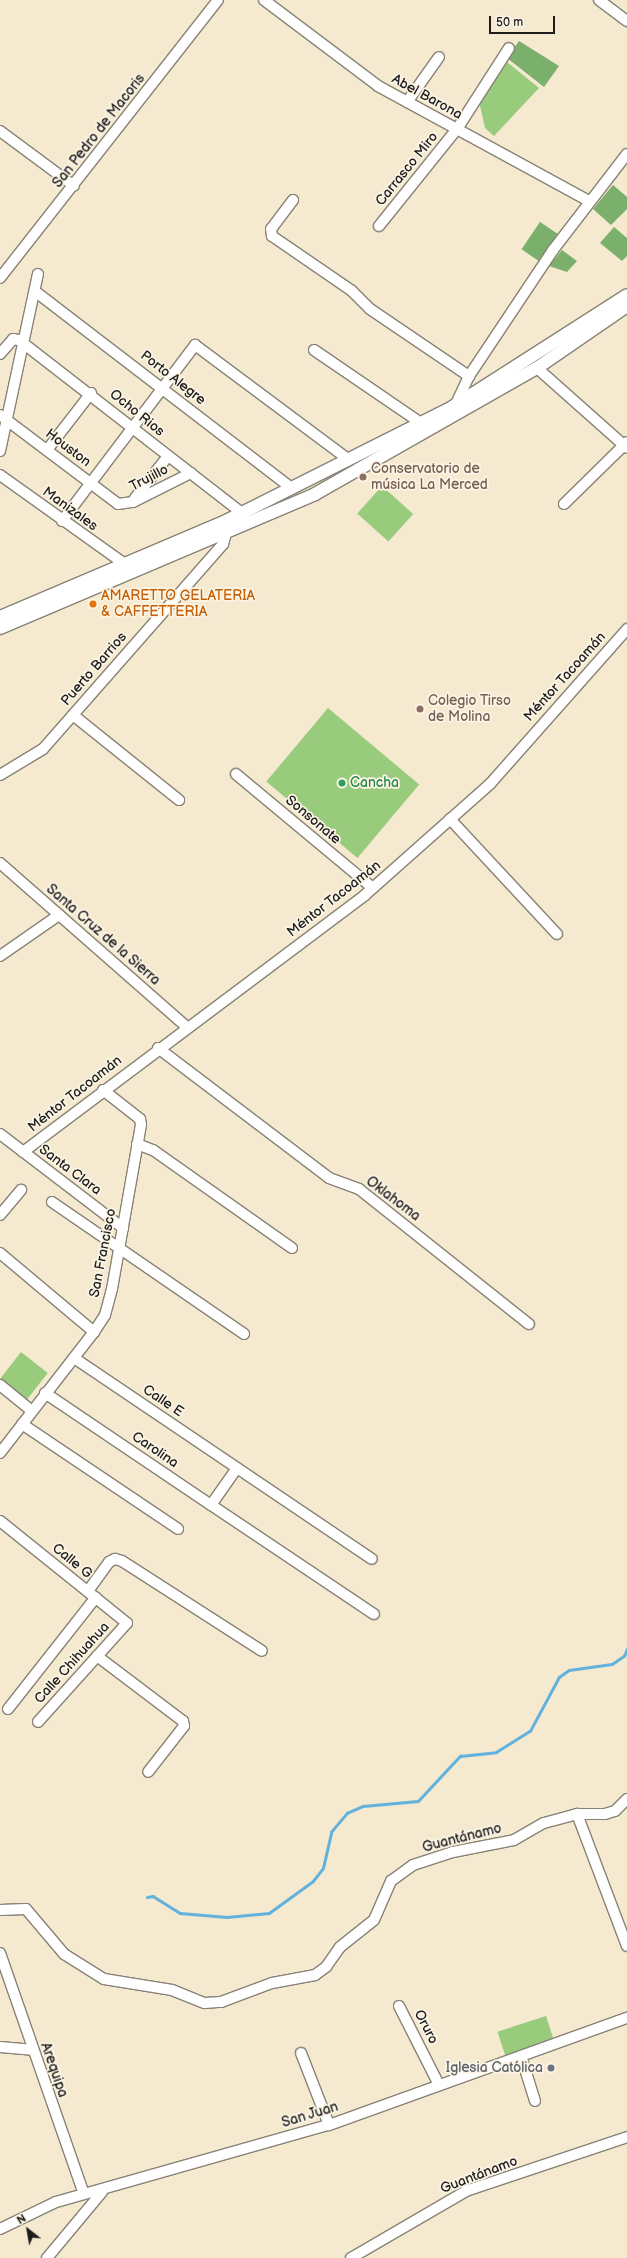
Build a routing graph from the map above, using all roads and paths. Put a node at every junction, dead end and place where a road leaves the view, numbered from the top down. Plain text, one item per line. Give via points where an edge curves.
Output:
1 (218, 0) edge
2 (264, 0) edge
3 (599, 0) edge
4 (627, 21) edge
5 (509, 48) dead end
6 (439, 57) dead end
7 (407, 102) junction
8 (457, 129) junction
9 (0, 131) edge
10 (627, 154) edge
11 (74, 186) junction
12 (293, 200) dead end
13 (589, 201) junction
14 (379, 226) dead end
15 (38, 274) dead end
16 (0, 278) edge
17 (36, 292) junction
18 (627, 295) edge
19 (627, 306) edge
20 (23, 345) junction
21 (314, 350) dead end
22 (0, 354) edge
23 (537, 368) junction
24 (469, 376) junction
25 (161, 386) junction
26 (90, 393) junction
27 (457, 402) junction
28 (3, 417) edge
29 (421, 423) junction
30 (132, 427) junction
31 (626, 445) edge
32 (48, 450) junction
33 (0, 451) edge
34 (168, 456) junction
35 (348, 459) junction
36 (191, 472) junction
37 (0, 475) edge
38 (90, 482) junction
39 (291, 488) junction
40 (133, 502) junction
41 (118, 504) joint
42 (564, 504) dead end
43 (242, 513) junction
44 (62, 521) junction
45 (228, 526) junction
46 (125, 564) junction
47 (0, 617) edge
48 (0, 628) edge
49 (627, 629) edge
50 (73, 715) junction
51 (236, 774) dead end
52 (0, 776) edge
53 (179, 800) dead end
54 (450, 819) junction
55 (0, 863) edge
56 (373, 888) junction
57 (59, 915) junction
58 (557, 934) dead end
59 (0, 956) edge
60 (186, 1028) junction
61 (158, 1048) junction
62 (103, 1090) junction
63 (0, 1134) edge
64 (138, 1144) junction
65 (23, 1152) junction
66 (21, 1190) dead end
67 (52, 1202) dead end
68 (0, 1215) edge
69 (123, 1228) junction
70 (292, 1248) dead end
71 (119, 1250) junction
72 (0, 1253) edge
73 (529, 1324) dead end
74 (94, 1332) junction
75 (244, 1334) dead end
76 (74, 1358) junction
77 (0, 1386) edge
78 (46, 1393) junction
79 (32, 1411) junction
80 (22, 1424) junction
81 (0, 1452) edge
82 (237, 1468) junction
83 (211, 1505) junction
84 (1, 1525) edge
85 (178, 1529) dead end
86 (372, 1559) dead end
87 (92, 1594) junction
88 (374, 1614) dead end
89 (127, 1622) joint
90 (262, 1651) dead end
91 (97, 1656) junction
92 (8, 1709) dead end
93 (38, 1722) dead end
94 (148, 1772) dead end
95 (627, 1799) edge
96 (577, 1814) junction
97 (0, 1910) edge
98 (627, 1946) edge
99 (0, 1953) edge
100 (399, 2006) dead end
101 (627, 2018) edge
102 (0, 2047) edge
103 (32, 2050) junction
104 (301, 2053) dead end
105 (521, 2056) junction
106 (438, 2083) junction
107 (535, 2101) dead end
108 (329, 2125) junction
109 (627, 2137) edge
110 (102, 2192) junction
111 (84, 2194) junction
112 (0, 2229) edge
113 (47, 2258) edge
114 (351, 2258) edge

1 - 11 street, San Pedro de Macoris
2 - 7 street, Abel Barona via 378,86
3 - 4 street
5 - 8 street, Carrasco Miro
6 - 7 street
7 - 8 street, Abel Barona
8 - 13 street, Abel Barona
8 - 14 street, Carrasco Miro
9 - 11 street
10 - 13 street
11 - 16 street, San Pedro de Macoris
12 - 24 street via 270,228 272,236 352,291 370,309
13 - 24 street
15 - 17 street
17 - 20 street
17 - 25 street, Porto Alegre
18 - 27 street
19 - 23 street
20 - 22 street, Ocho Rios via 13,339
20 - 26 street, Ocho Rios
20 - 28 street
21 - 29 street
23 - 31 street
23 - 45 street via 314,494
24 - 27 street
25 - 30 street
25 - 35 street via 190,348 195,345 201,347
25 - 39 street, Porto Alegre
26 - 30 street, Ocho Rios
26 - 32 street
27 - 29 street
28 - 32 street, Houston
28 - 33 street
29 - 35 street
30 - 34 street, Ocho Rios
30 - 38 street
31 - 42 street
32 - 38 street, Houston
34 - 36 street, Ocho Rios
34 - 40 street
35 - 39 street
36 - 40 street, Trujillo
36 - 43 street, Ocho Rios
37 - 44 street, Manizales
38 - 41 street, Houston
38 - 44 street
39 - 43 street
40 - 41 street, Trujillo
43 - 45 street
44 - 46 street, Manizales
45 - 46 street
45 - 48 street
45 - 50 street, Puerto Barrios via 223,544
46 - 47 street
49 - 54 street, Méntor Tacoamán via 490,784
50 - 52 street, Puerto Barrios via 43,749
50 - 53 street
51 - 56 street, Sonsonate
54 - 56 street, Méntor Tacoamán
54 - 58 street
55 - 57 street, Santa Cruz de la Sierra
56 - 60 street, Méntor Tacoamán
57 - 59 street
57 - 60 street, Santa Cruz de la Sierra
60 - 61 street, Méntor Tacoamán
61 - 62 street, Méntor Tacoamán
61 - 73 street, Oklahoma via 329,1178 359,1189
62 - 64 street, San Francisco via 140,1119
62 - 65 street, Méntor Tacoamán
63 - 65 street, Santa Clara
64 - 69 street, San Francisco
64 - 70 street via 153,1150
65 - 69 street, Santa Clara
66 - 68 street
67 - 71 street
69 - 71 street, San Francisco
71 - 74 street, San Francisco via 105,1315
71 - 75 street
72 - 74 street
74 - 76 street, San Francisco
76 - 78 street, San Francisco
76 - 82 street, Calle E
77 - 79 street
78 - 79 street, San Francisco
78 - 83 street, Carolina
79 - 80 street, San Francisco
80 - 81 street, San Francisco
80 - 85 street
82 - 83 street
82 - 86 street, Calle E
83 - 88 street, Carolina
84 - 87 street, Calle G
87 - 89 street, Calle G
87 - 90 street via 109,1562 115,1559 122,1561
87 - 92 street
89 - 91 street, Calle Chihuahua
91 - 93 street, Calle Chihuahua
91 - 94 street via 183,1721 184,1726
95 - 96 street, Guantánamo via 615,1811 605,1814
96 - 97 street, Guantánamo via 544,1823 514,1840 453,1852 400,1872 391,1881 374,1920 351,1936 314,1975 272,1983 221,2002 205,2003 172,1990 104,1979 64,1954 26,1909
96 - 98 street
99 - 103 street, Arequipa
100 - 106 street, Oruro
101 - 105 street, San Juan
102 - 103 street
103 - 111 street, Arequipa
104 - 108 street
105 - 106 street, San Juan
105 - 107 street
106 - 108 street, San Juan
108 - 110 street, San Juan
109 - 114 street, Guantánamo via 466,2192
110 - 111 street, San Juan
110 - 113 street
111 - 112 street, San Juan via 30,2213

